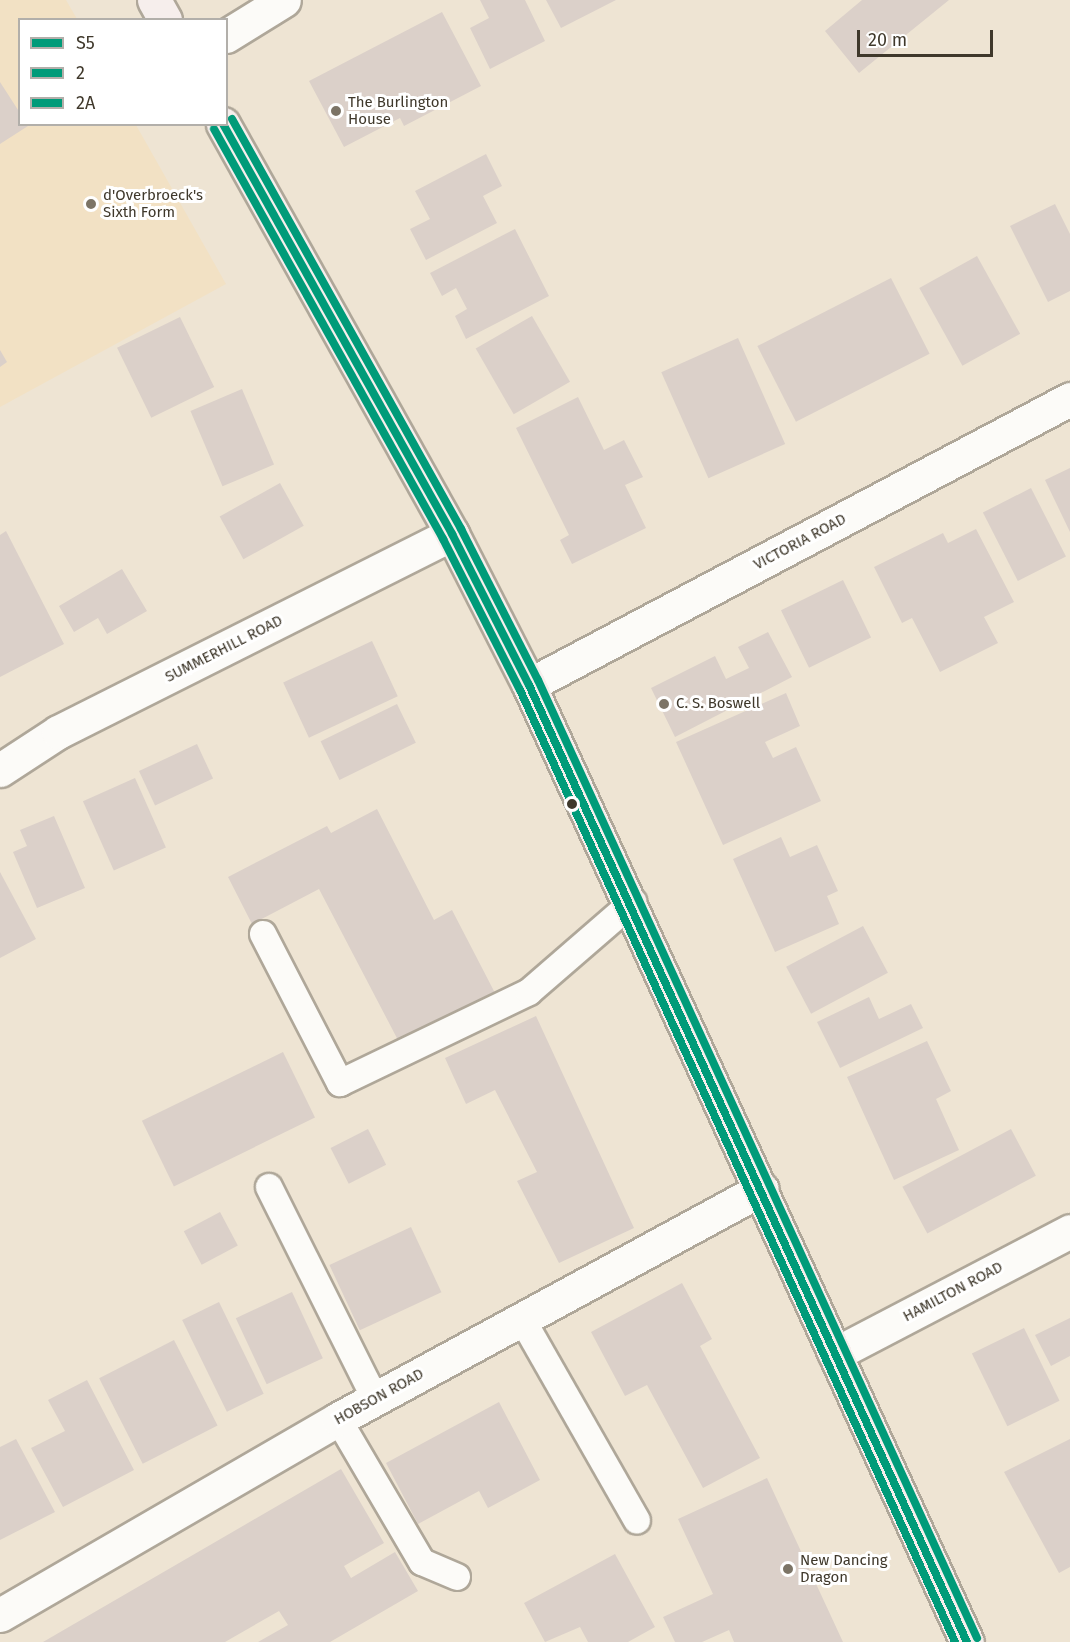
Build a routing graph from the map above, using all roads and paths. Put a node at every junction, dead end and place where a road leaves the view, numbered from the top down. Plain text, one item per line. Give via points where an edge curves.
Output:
1 (154, 0) edge
2 (284, 0) edge
3 (164, 18) edge
4 (228, 35) edge
5 (224, 126) edge
6 (1070, 399) edge
7 (452, 534) junction
8 (529, 685) junction
9 (0, 770) edge
10 (633, 902) junction
11 (263, 934) dead end
12 (269, 1187) dead end
13 (762, 1189) junction
14 (1070, 1231) edge
15 (522, 1319) junction
16 (835, 1354) junction
17 (375, 1399) junction
18 (338, 1419) junction
19 (636, 1521) dead end
20 (457, 1577) dead end
21 (0, 1615) edge
22 (966, 1642) edge

1 - 3 main road
2 - 4 street
5 - 7 main road
6 - 8 street, VICTORIA ROAD
7 - 8 main road
7 - 9 street, SUMMERHILL ROAD via 58,732
8 - 10 main road
10 - 11 lane via 529,992 340,1083
10 - 13 main road
12 - 17 lane
13 - 15 street, HOBSON ROAD
13 - 16 main road
14 - 16 street, HAMILTON ROAD
15 - 17 street, HOBSON ROAD
15 - 19 lane
16 - 22 main road
17 - 18 street, HOBSON ROAD
18 - 20 lane via 422,1562
18 - 21 street, HOBSON ROAD

